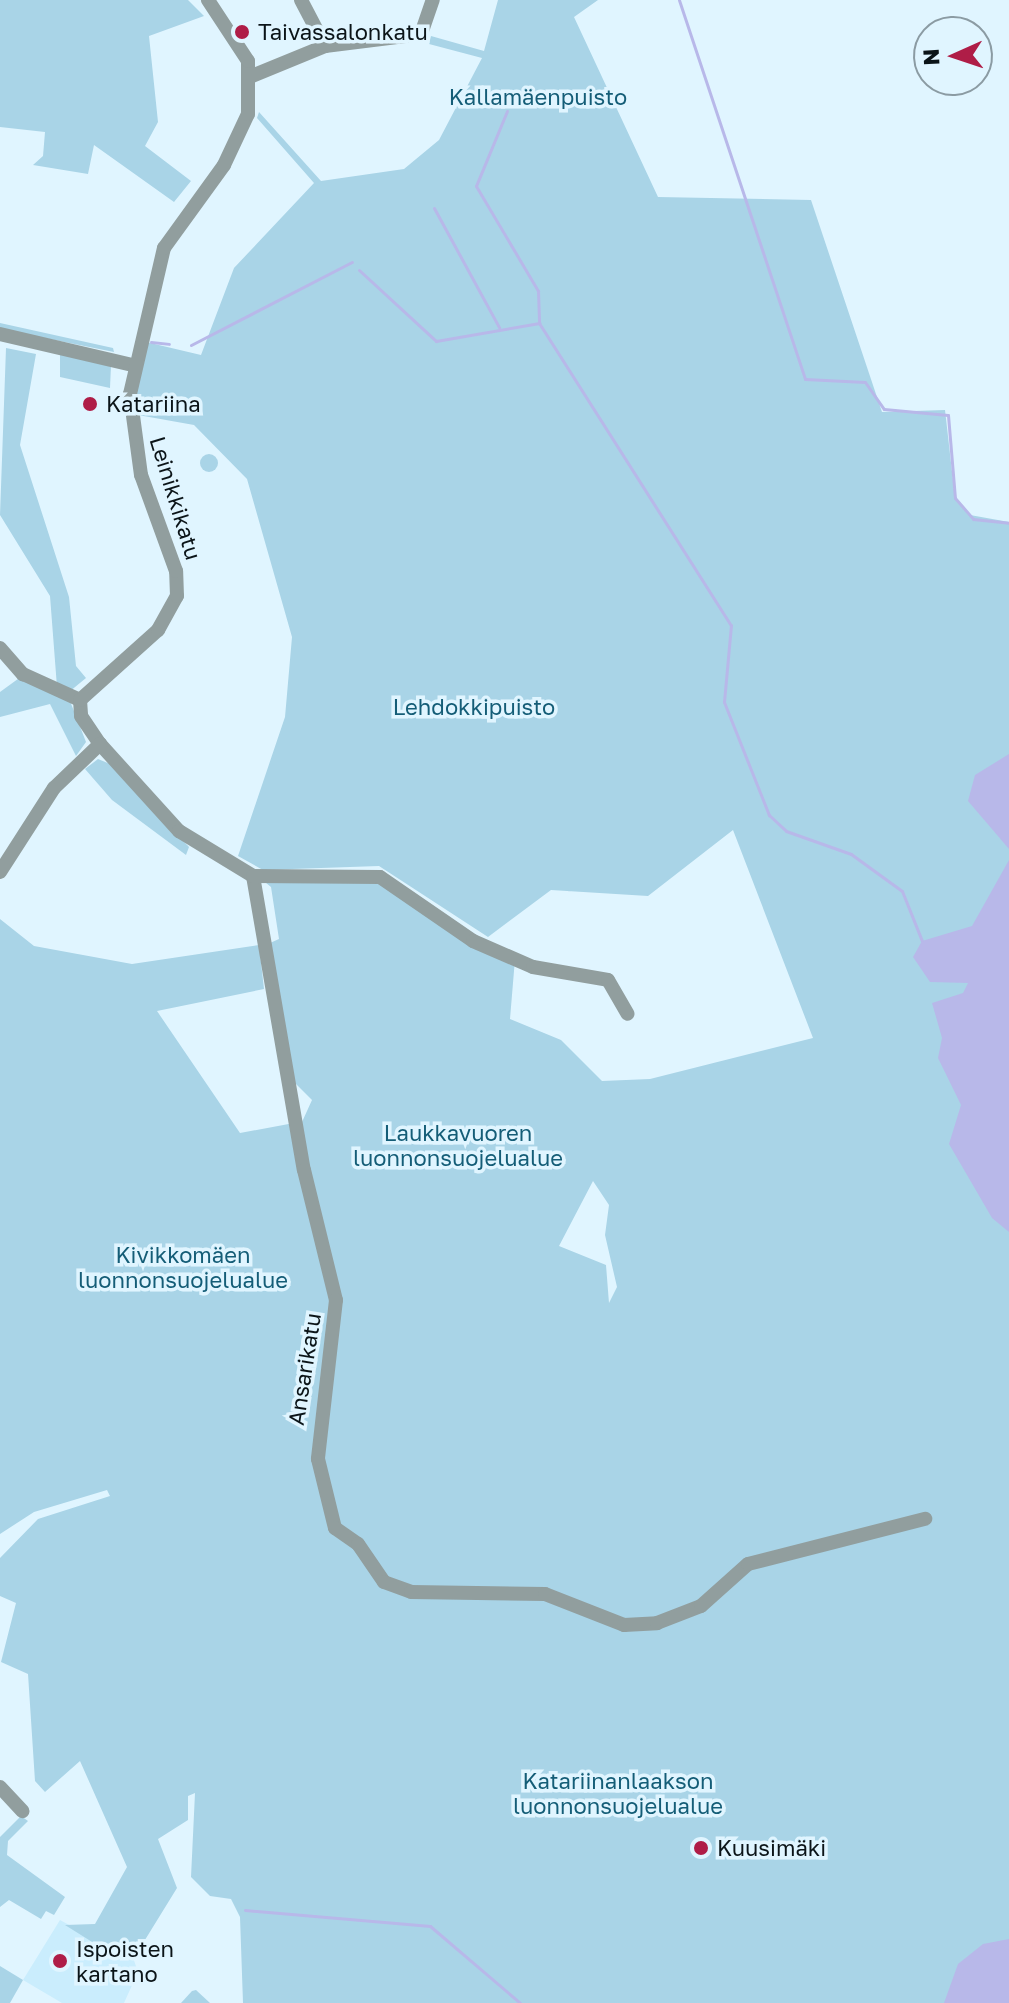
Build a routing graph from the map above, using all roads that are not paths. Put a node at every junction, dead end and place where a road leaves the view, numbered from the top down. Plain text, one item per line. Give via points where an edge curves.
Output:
1 (208, 0) edge
2 (301, 0) edge
3 (433, 0) edge
4 (325, 46) junction
5 (252, 76) junction
6 (0, 334) edge
7 (132, 365) junction
8 (0, 648) edge
9 (80, 700) junction
10 (100, 744) junction
11 (0, 872) edge
12 (253, 876) junction
13 (628, 1014) dead end
14 (925, 1519) dead end
15 (0, 1787) edge
16 (22, 1811) dead end

1 - 5 street via 236,35
2 - 4 street
3 - 4 street via 421,34
4 - 5 street
5 - 7 street, Leinikkikatu via 239,140 159,259
6 - 7 street
7 - 9 street, Leinikkikatu via 138,460 176,571 177,596 158,630
8 - 9 street via 23,674
9 - 10 street via 81,716
10 - 11 street via 54,788
10 - 12 street via 184,836
12 - 13 street via 380,877 473,941 533,967 608,980
12 - 14 street, Ansarikatu via 304,1170 336,1300 318,1459 335,1528 358,1544 384,1582 411,1592 545,1594 624,1625 647,1625 687,1614 748,1564
15 - 16 street

